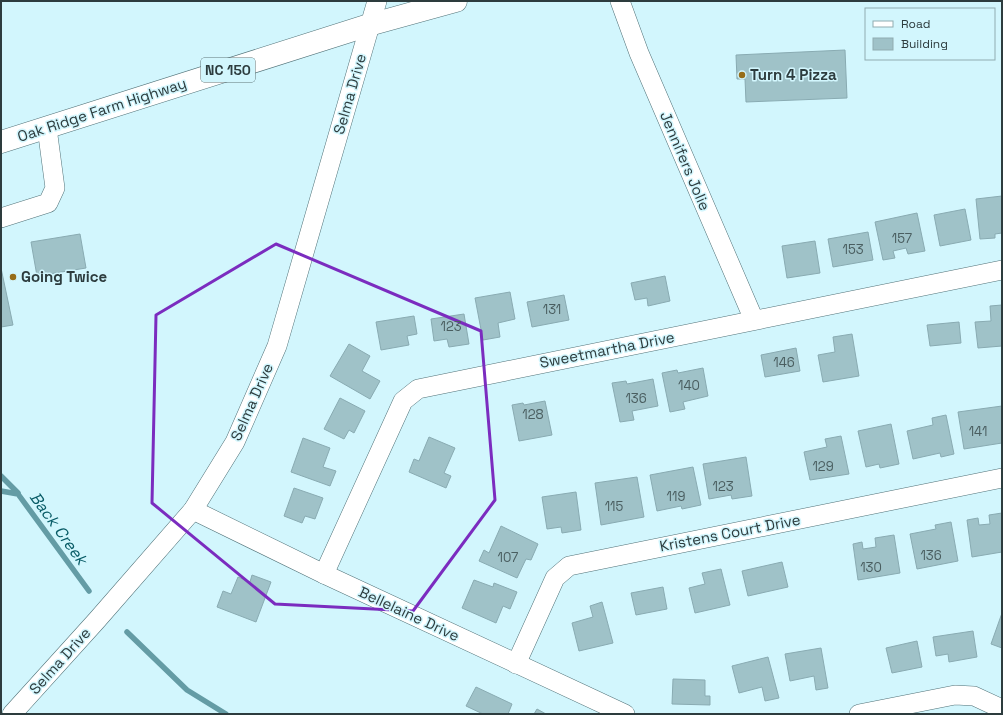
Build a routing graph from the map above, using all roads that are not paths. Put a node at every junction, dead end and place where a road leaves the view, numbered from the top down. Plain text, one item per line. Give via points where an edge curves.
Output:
1 (377, 1) edge
2 (456, 1) edge
3 (620, 1) edge
4 (369, 25) junction
5 (47, 128) junction
6 (1, 142) edge
7 (1, 218) edge
8 (1002, 270) edge
9 (754, 320) junction
10 (1002, 478) edge
11 (193, 510) junction
12 (324, 574) junction
13 (516, 664) junction
14 (1002, 709) edge
15 (12, 714) edge
16 (626, 714) edge
17 (859, 714) edge

1 - 4 street, Selma Drive
2 - 4 main road, Oak Ridge Farm Highway / NC 150
3 - 9 street, Jennifers Jolie via 639,53
4 - 5 main road, Oak Ridge Farm Highway / NC 150
4 - 11 street, Selma Drive via 277,346 235,442
5 - 6 main road, Oak Ridge Farm Highway / NC 150
5 - 7 street via 55,188 48,203
8 - 9 street, Sweetmartha Drive
9 - 12 street, Sweetmartha Drive via 418,389 403,401
10 - 13 street, Kristens Court Drive via 570,566 555,578
11 - 12 street, Bellelaine Drive
11 - 15 street, Selma Drive
12 - 13 street, Bellelaine Drive
13 - 16 street, Bellelaine Drive
14 - 17 street via 974,696 955,696

